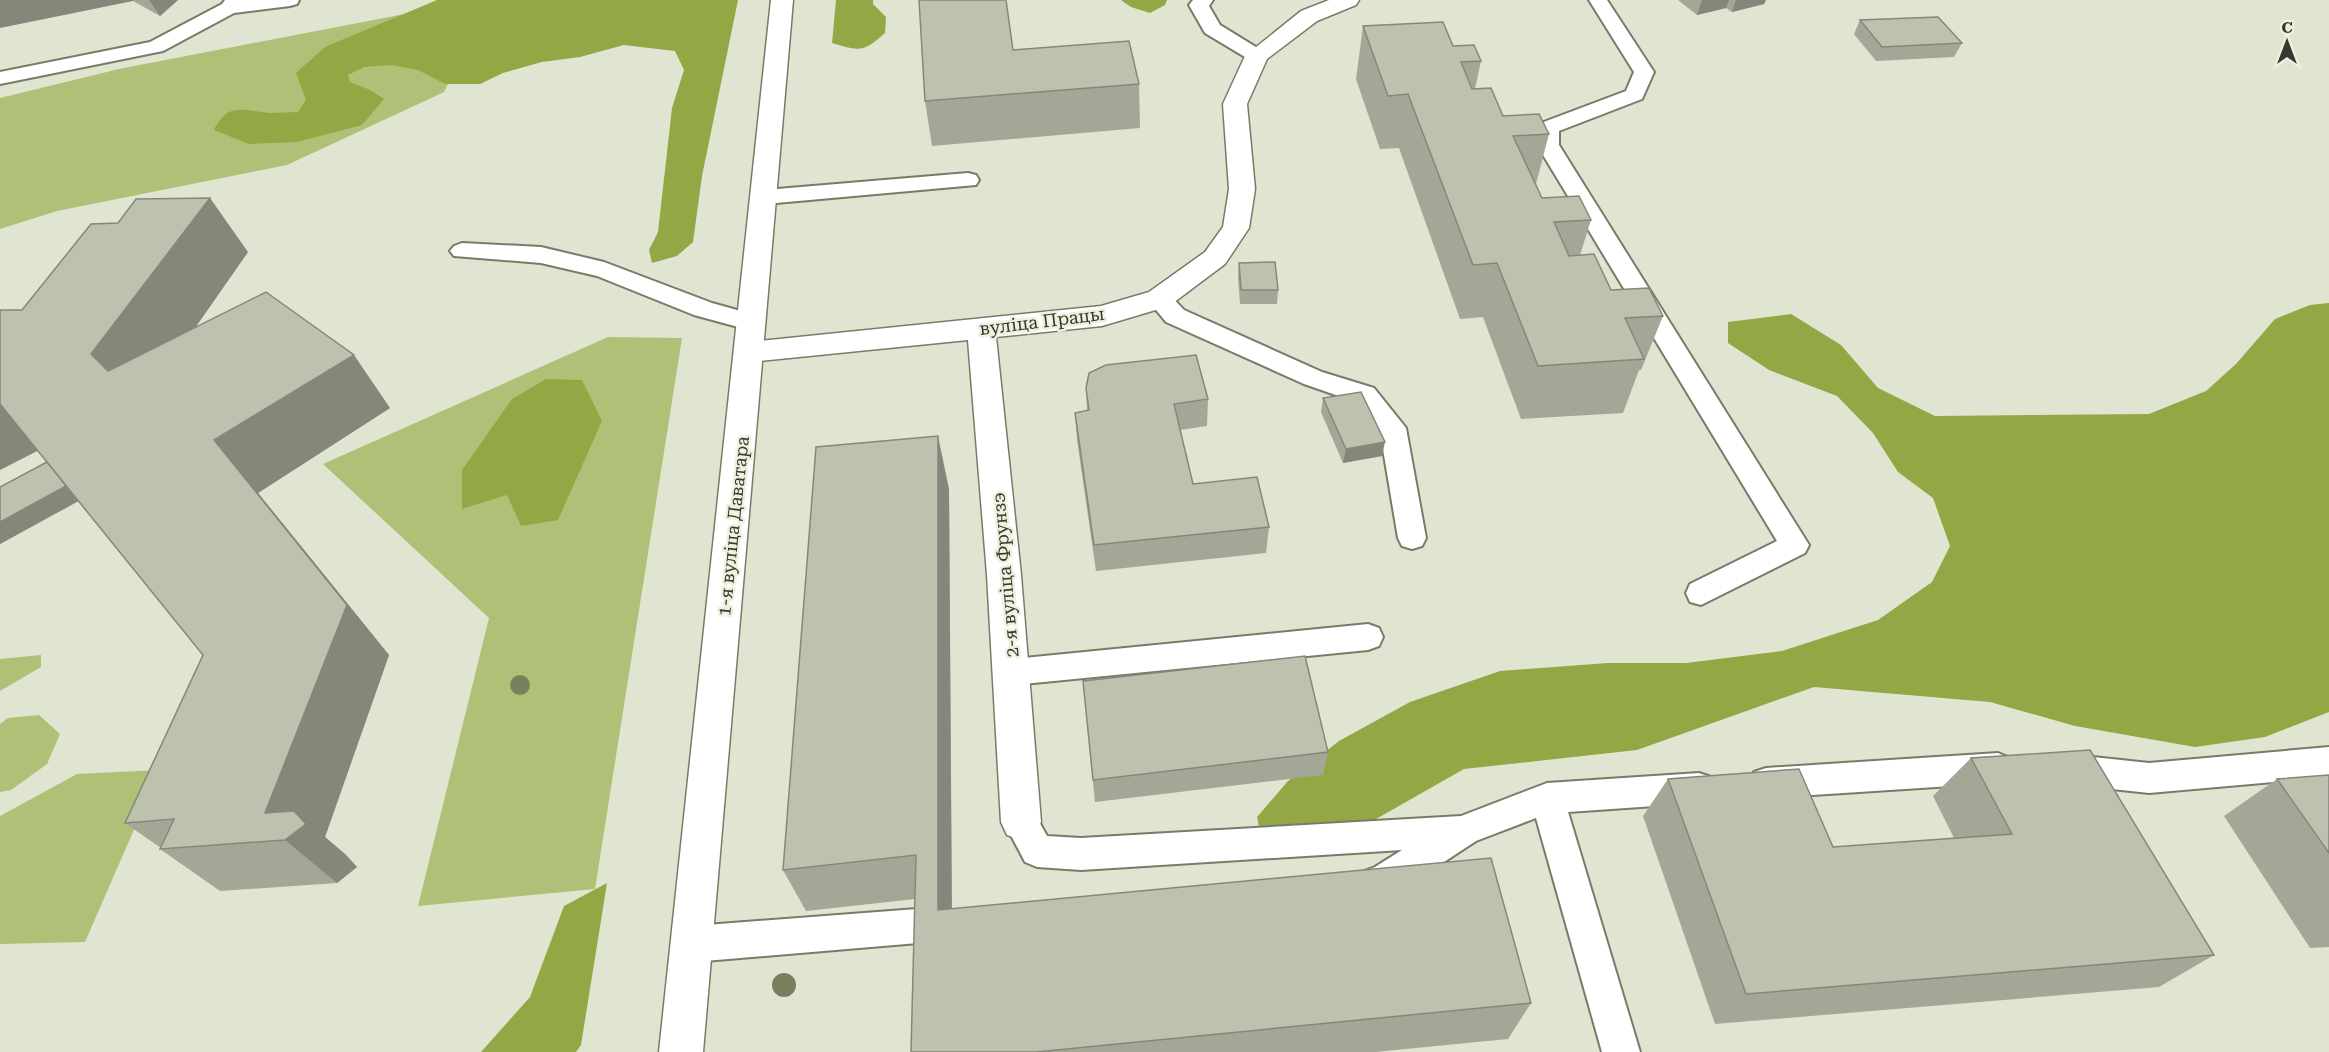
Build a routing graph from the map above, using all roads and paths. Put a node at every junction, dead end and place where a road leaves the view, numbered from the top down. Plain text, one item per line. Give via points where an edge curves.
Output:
1 (290, 0) edge
2 (782, 0) edge
3 (1204, 0) edge
4 (1348, 0) edge
5 (1598, 0) edge
6 (232, 4) edge
7 (1257, 56) junction
8 (0, 78) edge
9 (968, 180) dead end
10 (765, 197) junction
11 (462, 251) dead end
12 (1159, 299) junction
13 (981, 329) junction
14 (751, 338) junction
15 (1412, 538) dead end
16 (1701, 593) dead end
17 (1368, 637) dead end
18 (1013, 672) junction
19 (2329, 762) edge
20 (1547, 798) junction
21 (1021, 822) joint
22 (1464, 830) junction
23 (1344, 887) edge
24 (949, 924) edge
25 (693, 944) junction
26 (681, 1052) edge
27 (1621, 1052) edge

1 - 6 lane
2 - 10 street, 1-я вуліца Даватара
3 - 7 lane via 1199,5 1212,29
4 - 7 street, вуліца Працы via 1309,16
5 - 16 lane via 1644,72 1635,95 1549,128 1548,145 1795,545
6 - 8 lane via 156,47
7 - 12 street, вуліца Працы via 1235,104 1242,189 1236,228 1215,258
9 - 10 lane
10 - 14 street, 1-я вуліца Даватара
11 - 14 lane via 541,255 594,267 703,309
12 - 13 street, вуліца Працы via 1102,316
12 - 15 lane via 1175,316 1313,378 1365,395 1393,428
13 - 14 street, вуліца Працы
13 - 18 street, 2-я вуліца Фрунзэ
14 - 25 street, 1-я вуліца Даватара
17 - 18 lane
18 - 21 street, 2-я вуліца Фрунзэ
19 - 20 lane via 2149,778 2030,765
20 - 22 lane
20 - 27 lane
21 - 22 lane via 1037,851 1081,854
22 - 23 lane via 1380,884
24 - 25 lane
25 - 26 street, 1-я вуліца Даватара

